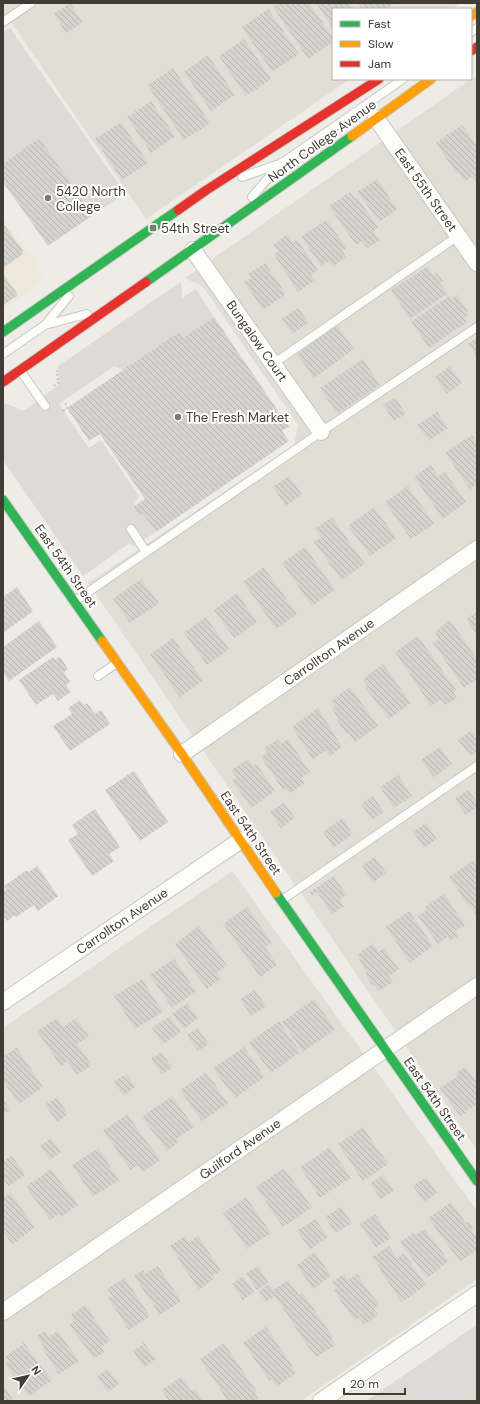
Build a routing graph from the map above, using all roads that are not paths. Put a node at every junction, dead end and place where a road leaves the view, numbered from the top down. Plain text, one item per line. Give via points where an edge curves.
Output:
1 (31, 3) edge
2 (3, 22) edge
3 (377, 80) edge
4 (402, 80) edge
5 (430, 80) edge
6 (376, 118) junction
7 (282, 163) junction
8 (205, 191) junction
9 (228, 225) junction
10 (458, 236) junction
11 (193, 250) junction
12 (477, 263) edge
13 (87, 273) junction
14 (111, 307) junction
15 (45, 325) junction
16 (477, 327) edge
17 (3, 332) edge
18 (3, 354) edge
19 (273, 364) junction
20 (20, 370) junction
21 (3, 382) edge
22 (45, 406) dead end
23 (321, 432) junction
24 (3, 500) edge
25 (131, 529) dead end
26 (477, 549) edge
27 (146, 552) junction
28 (74, 601) junction
29 (118, 662) junction
30 (98, 676) dead end
31 (182, 754) junction
32 (477, 766) edge
33 (241, 840) junction
34 (281, 901) junction
35 (477, 986) edge
36 (3, 1002) edge
37 (384, 1049) junction
38 (477, 1181) edge
39 (477, 1294) edge
40 (3, 1312) edge
41 (322, 1401) edge

1 - 2 lane
3 - 8 main road, North College Avenue
4 - 7 lane, North College Avenue
5 - 6 main road, North College Avenue
6 - 9 main road, North College Avenue
6 - 10 street, East 55th Street
7 - 8 lane, North College Avenue
7 - 9 lane, North College Avenue
8 - 13 main road, North College Avenue
9 - 11 main road, North College Avenue
10 - 12 street, East 55th Street
10 - 19 lane
11 - 14 main road, North College Avenue
11 - 19 street, Bungalow Court
13 - 15 lane, North College Avenue
13 - 17 main road, North College Avenue
14 - 15 lane, North College Avenue
14 - 20 main road, North College Avenue
15 - 18 lane, North College Avenue
16 - 23 lane
19 - 23 street, Bungalow Court
20 - 21 main road, North College Avenue
20 - 22 lane
23 - 27 lane
24 - 28 main road, East 54th Street
25 - 27 lane
26 - 31 street, Carrollton Avenue
27 - 28 lane
28 - 29 main road, East 54th Street
29 - 30 lane
29 - 31 main road, East 54th Street
31 - 33 main road, East 54th Street
32 - 34 lane
33 - 34 main road, East 54th Street
33 - 36 street, Carrollton Avenue
34 - 37 main road, East 54th Street
35 - 37 street, Guilford Avenue
37 - 38 main road, East 54th Street
37 - 40 street, Guilford Avenue
39 - 41 street

